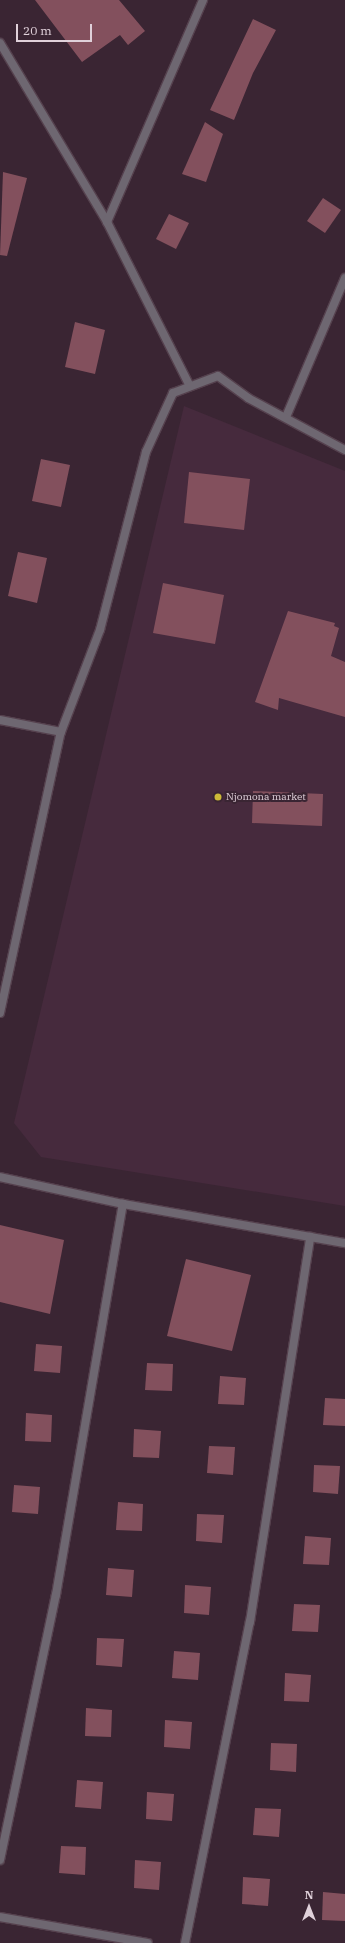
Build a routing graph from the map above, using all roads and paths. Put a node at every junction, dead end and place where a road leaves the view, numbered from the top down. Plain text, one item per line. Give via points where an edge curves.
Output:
1 (202, 0) edge
2 (0, 43) edge
3 (107, 222) junction
4 (345, 278) edge
5 (190, 386) junction
6 (286, 417) junction
7 (345, 450) edge
8 (0, 720) edge
9 (61, 732) junction
10 (0, 1014) edge
11 (0, 1177) edge
12 (123, 1204) junction
13 (310, 1237) junction
14 (345, 1243) edge
15 (0, 1860) edge
16 (0, 1917) edge
17 (148, 1943) edge
18 (185, 1943) edge

1 - 3 lane
2 - 3 lane
3 - 5 lane
4 - 6 lane
5 - 6 lane via 218,376 248,398
5 - 9 lane via 173,393 146,452 100,630
6 - 7 lane
8 - 9 lane
9 - 10 lane
11 - 12 lane
12 - 13 lane
12 - 15 lane via 56,1596
13 - 14 lane
13 - 18 lane via 250,1622
16 - 17 lane

